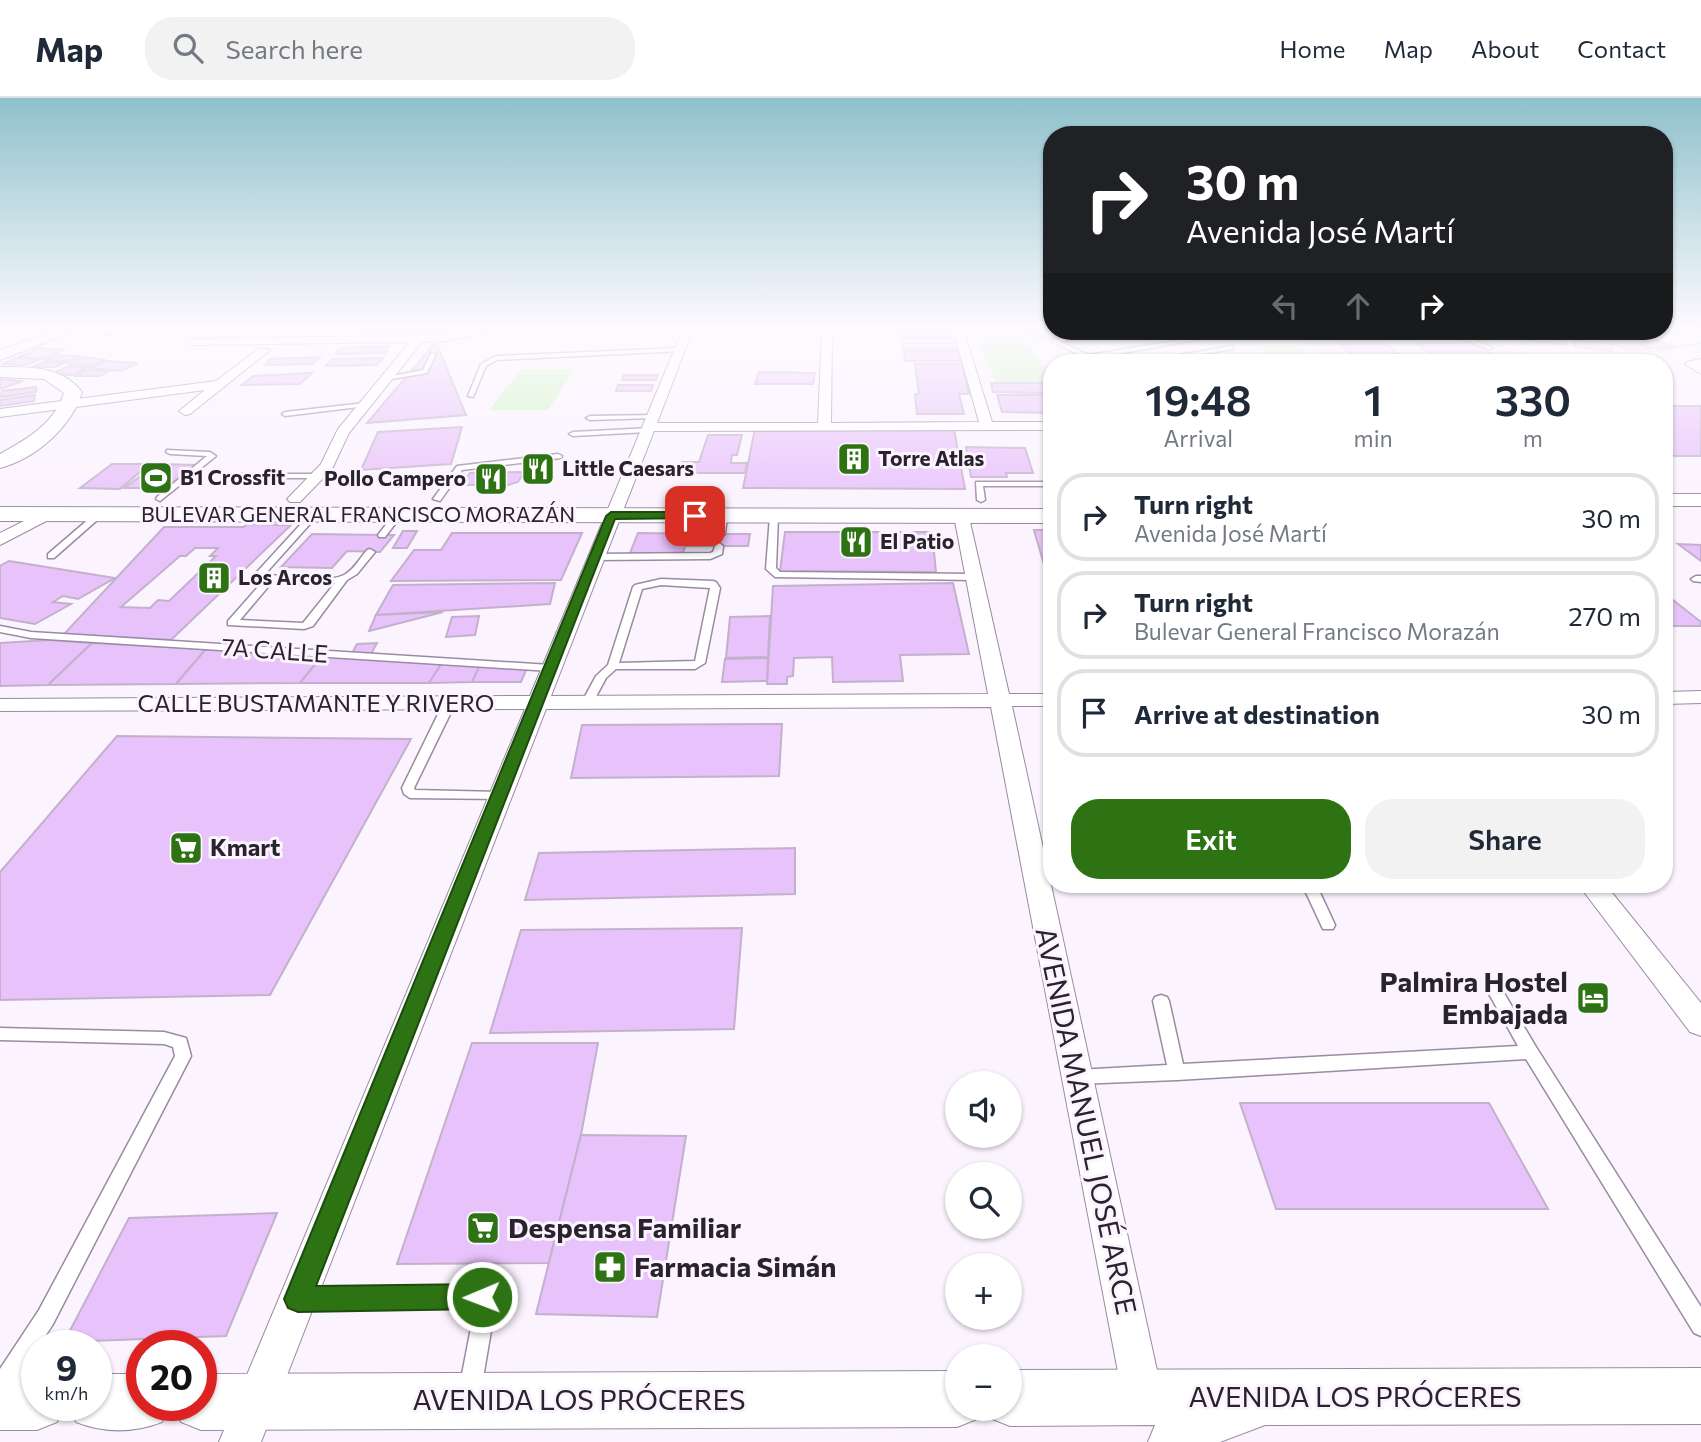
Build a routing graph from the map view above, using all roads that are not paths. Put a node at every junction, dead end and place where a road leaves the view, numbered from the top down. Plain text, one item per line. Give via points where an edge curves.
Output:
1 (73, 392) edge
2 (162, 392) edge
3 (210, 392) edge
4 (375, 392) edge
5 (473, 392) edge
6 (663, 392) edge
7 (825, 392) edge
8 (977, 392) edge
9 (471, 396) dead end
10 (71, 404) junction
11 (365, 405) junction
12 (632, 407) dead end
13 (184, 411) dead end
14 (0, 414) edge
15 (285, 414) dead end
16 (627, 417) junction
17 (590, 418) dead end
18 (650, 424) junction
19 (1043, 426) edge
20 (824, 427) junction
21 (987, 427) junction
22 (573, 434) dead end
23 (170, 452) dead end
24 (558, 456) dead end
25 (0, 462) edge
26 (244, 476) dead end
27 (317, 476) junction
28 (1043, 484) edge
29 (0, 499) edge
30 (160, 499) junction
31 (295, 499) junction
32 (437, 499) junction
33 (1673, 500) edge
34 (1701, 500) edge
35 (1043, 501) edge
36 (615, 508) junction
37 (971, 508) junction
38 (0, 514) edge
39 (48, 514) junction
40 (100, 514) junction
41 (314, 515) junction
42 (398, 515) junction
43 (1043, 515) edge
44 (774, 516) junction
45 (1673, 516) edge
46 (1701, 516) edge
47 (382, 535) dead end
48 (0, 540) edge
49 (719, 546) dead end
50 (370, 552) dead end
51 (51, 556) dead end
52 (595, 557) junction
53 (974, 577) junction
54 (270, 579) junction
55 (342, 579) junction
56 (5, 630) edge
57 (0, 639) edge
58 (613, 666) junction
59 (550, 668) junction
60 (1701, 697) edge
61 (1673, 698) edge
62 (1000, 700) junction
63 (1043, 700) edge
64 (537, 702) junction
65 (588, 702) junction
66 (449, 704) junction
67 (0, 705) edge
68 (499, 796) junction
69 (1313, 893) edge
70 (1598, 893) edge
71 (1328, 925) dead end
72 (1496, 992) dead end
73 (1161, 1001) dead end
74 (1701, 1024) edge
75 (0, 1034) edge
76 (1530, 1052) junction
77 (1177, 1073) junction
78 (1077, 1077) junction
79 (298, 1299) junction
80 (1701, 1326) edge
81 (0, 1388) edge
82 (1701, 1396) edge
83 (945, 1398) edge
84 (1022, 1398) edge
85 (1143, 1398) junction
86 (1280, 1398) junction
87 (468, 1400) junction
88 (0, 1402) edge
89 (21, 1402) edge
90 (217, 1409) edge
91 (248, 1422) edge
92 (1177, 1442) edge

1 - 10 main road
2 - 10 street
3 - 13 street
4 - 11 street
5 - 9 lane
6 - 18 street
7 - 20 street
8 - 21 street
10 - 14 street
10 - 25 main road via 47,433
11 - 15 lane
11 - 27 street
12 - 16 lane
16 - 17 lane
16 - 18 lane
18 - 20 street
18 - 22 lane
18 - 36 street
19 - 21 street
20 - 21 street
23 - 30 lane via 212,456
24 - 32 lane via 460,468
26 - 27 lane
27 - 31 street
28 - 37 lane via 979,484
29 - 30 main road, BULEVAR GENERAL FRANCISCO MORAZÁN
30 - 31 main road, BULEVAR GENERAL FRANCISCO MORAZÁN
31 - 32 main road, BULEVAR GENERAL FRANCISCO MORAZÁN
32 - 36 main road, BULEVAR GENERAL FRANCISCO MORAZÁN
33 - 34 main road
35 - 37 main road, BULEVAR GENERAL FRANCISCO MORAZÁN
36 - 37 main road, BULEVAR GENERAL FRANCISCO MORAZÁN
36 - 42 main road, BULEVAR GENERAL FRANCISCO MORAZÁN
36 - 44 main road, BULEVAR GENERAL FRANCISCO MORAZÁN via 722,525
36 - 52 street
37 - 43 main road, BULEVAR GENERAL FRANCISCO MORAZÁN
37 - 44 main road, BULEVAR GENERAL FRANCISCO MORAZÁN
37 - 53 street, AVENIDA MANUEL JOSÉ ARCE
38 - 39 main road, BULEVAR GENERAL FRANCISCO MORAZÁN
39 - 40 main road, BULEVAR GENERAL FRANCISCO MORAZÁN
39 - 48 street
40 - 41 main road, BULEVAR GENERAL FRANCISCO MORAZÁN
40 - 51 lane
41 - 42 main road, BULEVAR GENERAL FRANCISCO MORAZÁN
41 - 54 lane via 260,573
42 - 47 lane
44 - 53 lane via 771,569 778,575
45 - 46 main road
49 - 52 lane via 717,554 710,556
50 - 55 lane
52 - 59 street
53 - 62 street, AVENIDA MANUEL JOSÉ ARCE
54 - 55 lane
54 - 55 lane via 232,623 304,626
56 - 57 lane
56 - 59 lane, 7A CALLE
58 - 58 lane via 700,663 713,584 661,582 638,587
58 - 65 lane via 601,676
59 - 64 street
60 - 61 street
62 - 63 street, CALLE BUSTAMANTE Y RIVERO
62 - 65 street, CALLE BUSTAMANTE Y RIVERO
62 - 78 street, AVENIDA MANUEL JOSÉ ARCE
64 - 65 street, CALLE BUSTAMANTE Y RIVERO
64 - 66 street, CALLE BUSTAMANTE Y RIVERO
64 - 68 street
66 - 67 street, CALLE BUSTAMANTE Y RIVERO
66 - 68 lane via 408,788 410,794
68 - 79 street
69 - 71 lane
70 - 74 street
72 - 76 lane
73 - 77 lane
75 - 81 lane via 164,1038 180,1043 183,1056 46,1317
76 - 77 lane
76 - 80 lane
77 - 78 lane
78 - 85 street, AVENIDA MANUEL JOSÉ ARCE
79 - 87 lane via 482,1297 485,1309
79 - 91 street
82 - 86 main road, AVENIDA LOS PRÓCERES
83 - 87 main road, AVENIDA LOS PRÓCERES
84 - 85 main road, AVENIDA LOS PRÓCERES
85 - 86 main road, AVENIDA LOS PRÓCERES
86 - 92 main road via 1224,1411 1187,1430
87 - 91 main road, AVENIDA LOS PRÓCERES
88 - 89 main road
90 - 91 main road, AVENIDA LOS PRÓCERES

